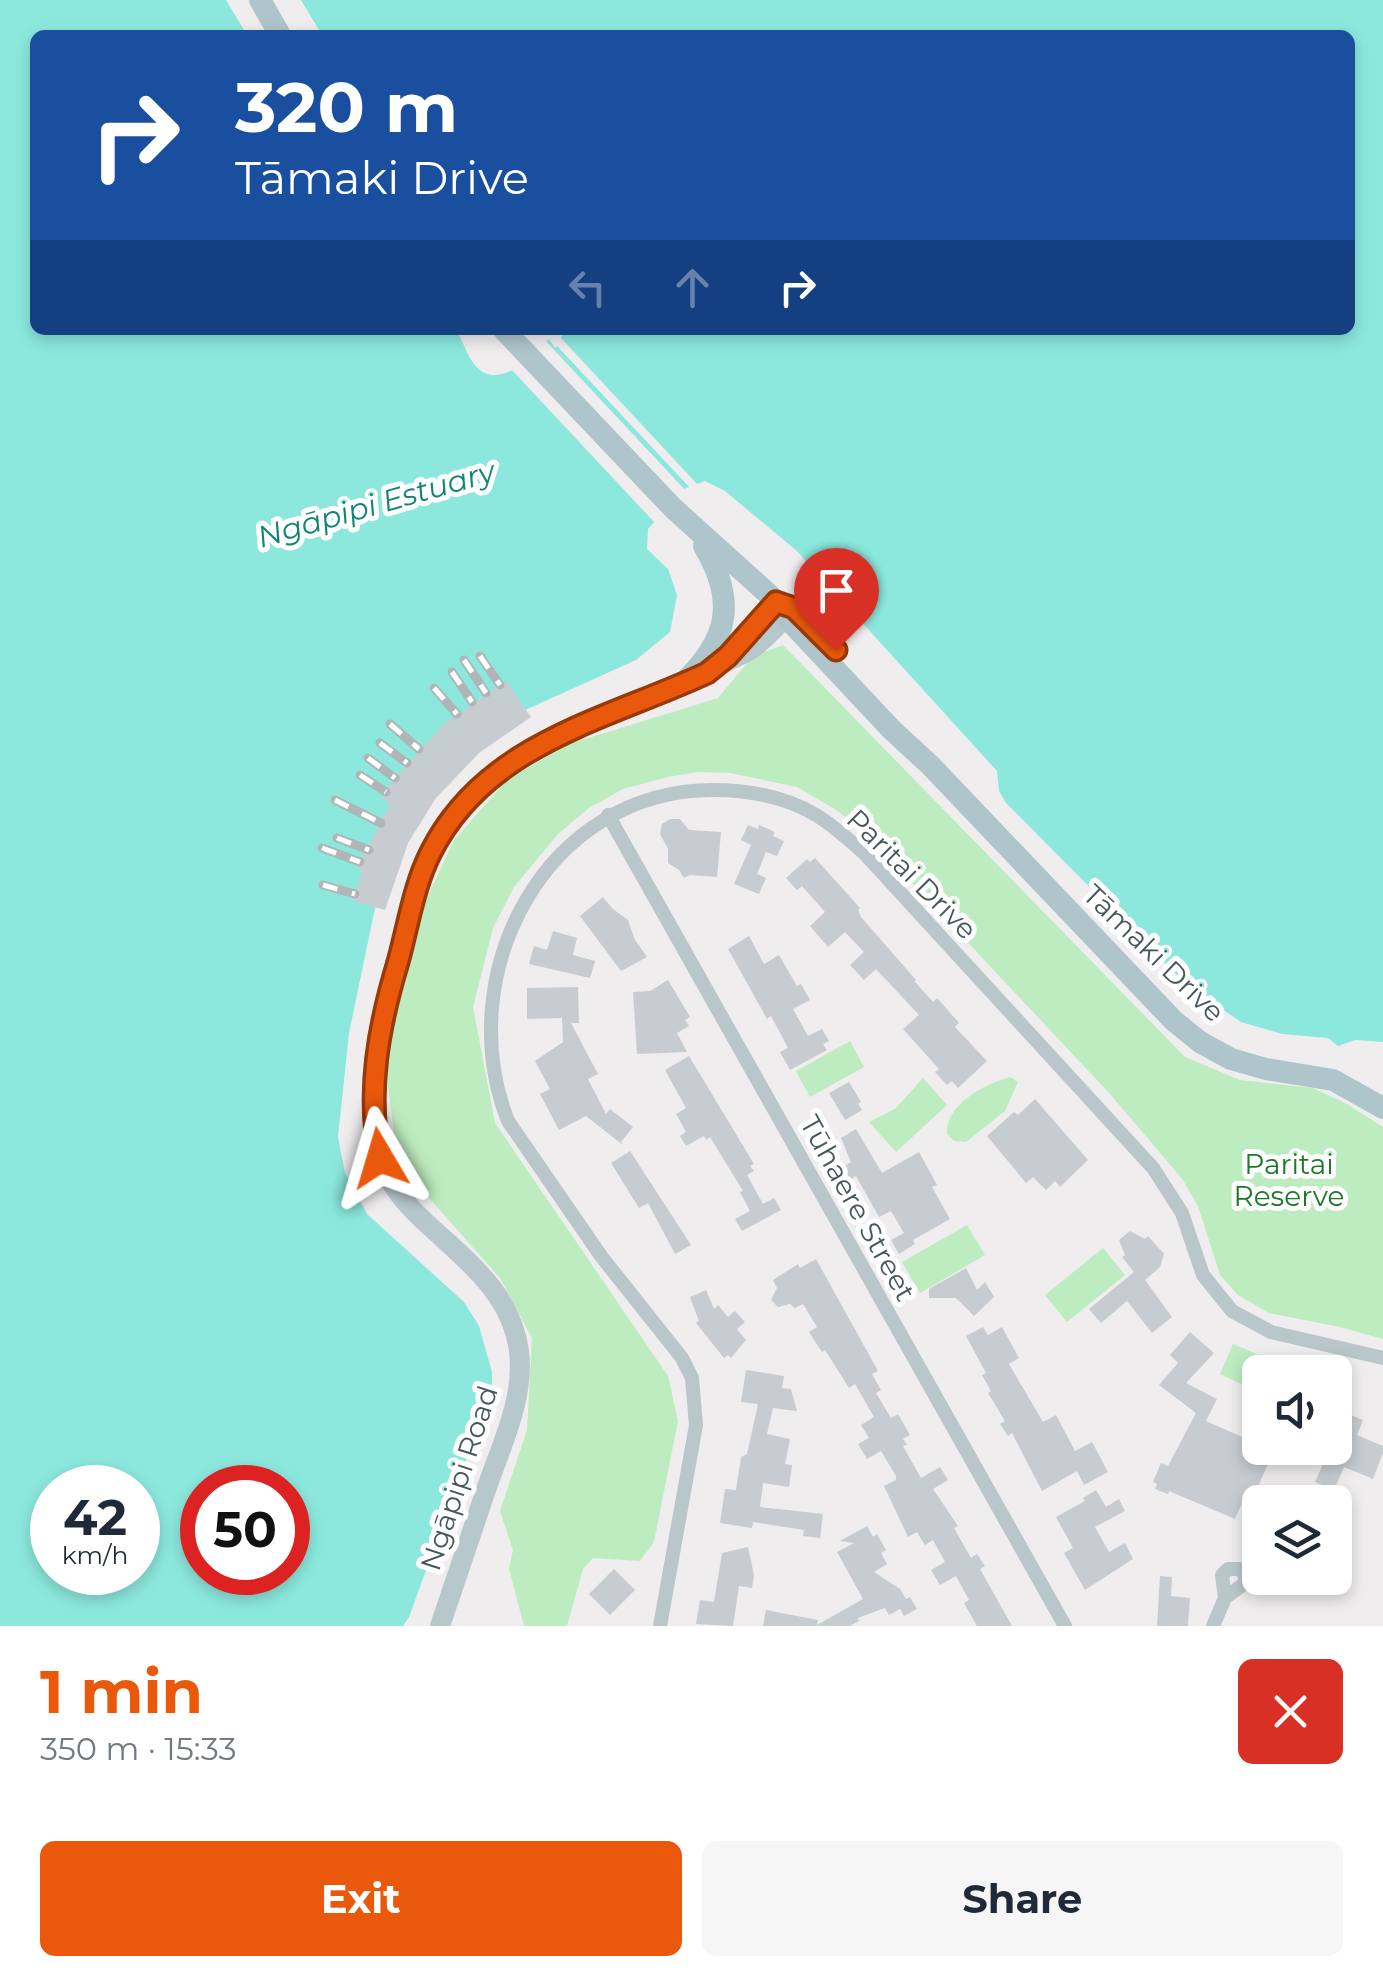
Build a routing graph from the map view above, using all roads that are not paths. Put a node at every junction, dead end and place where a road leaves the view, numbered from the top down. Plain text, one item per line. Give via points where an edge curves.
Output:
1 (260, 0) edge
2 (277, 30) edge
3 (509, 335) edge
4 (696, 529) junction
5 (785, 609) junction
6 (682, 685) junction
7 (608, 816) junction
8 (1383, 1108) edge
9 (1383, 1358) edge
10 (1225, 1598) dead end
11 (440, 1626) edge
12 (660, 1626) edge
13 (1065, 1626) edge
14 (1213, 1626) edge

1 - 2 main road
3 - 4 main road, Tāmaki Drive
4 - 5 main road, Tāmaki Drive
4 - 6 main road via 720,575 725,610 712,652
5 - 6 main road, Ngāpipi Road via 750,650
5 - 8 main road, Tāmaki Drive via 1188,1034 1250,1065 1333,1080
6 - 11 main road, Ngāpipi Road via 548,739 472,794 431,852 383,1014 374,1095 385,1169 402,1199 497,1294 520,1363 512,1414
7 - 9 street, Paritai Drive via 658,796 706,790 766,794 816,815 864,853 1153,1168 1182,1213 1203,1276 1232,1310 1272,1332
7 - 12 street, Paritai Drive via 568,847 522,905 501,962 490,1026 508,1121 692,1378 696,1425
7 - 13 street, Tūhaere Street
10 - 14 street

